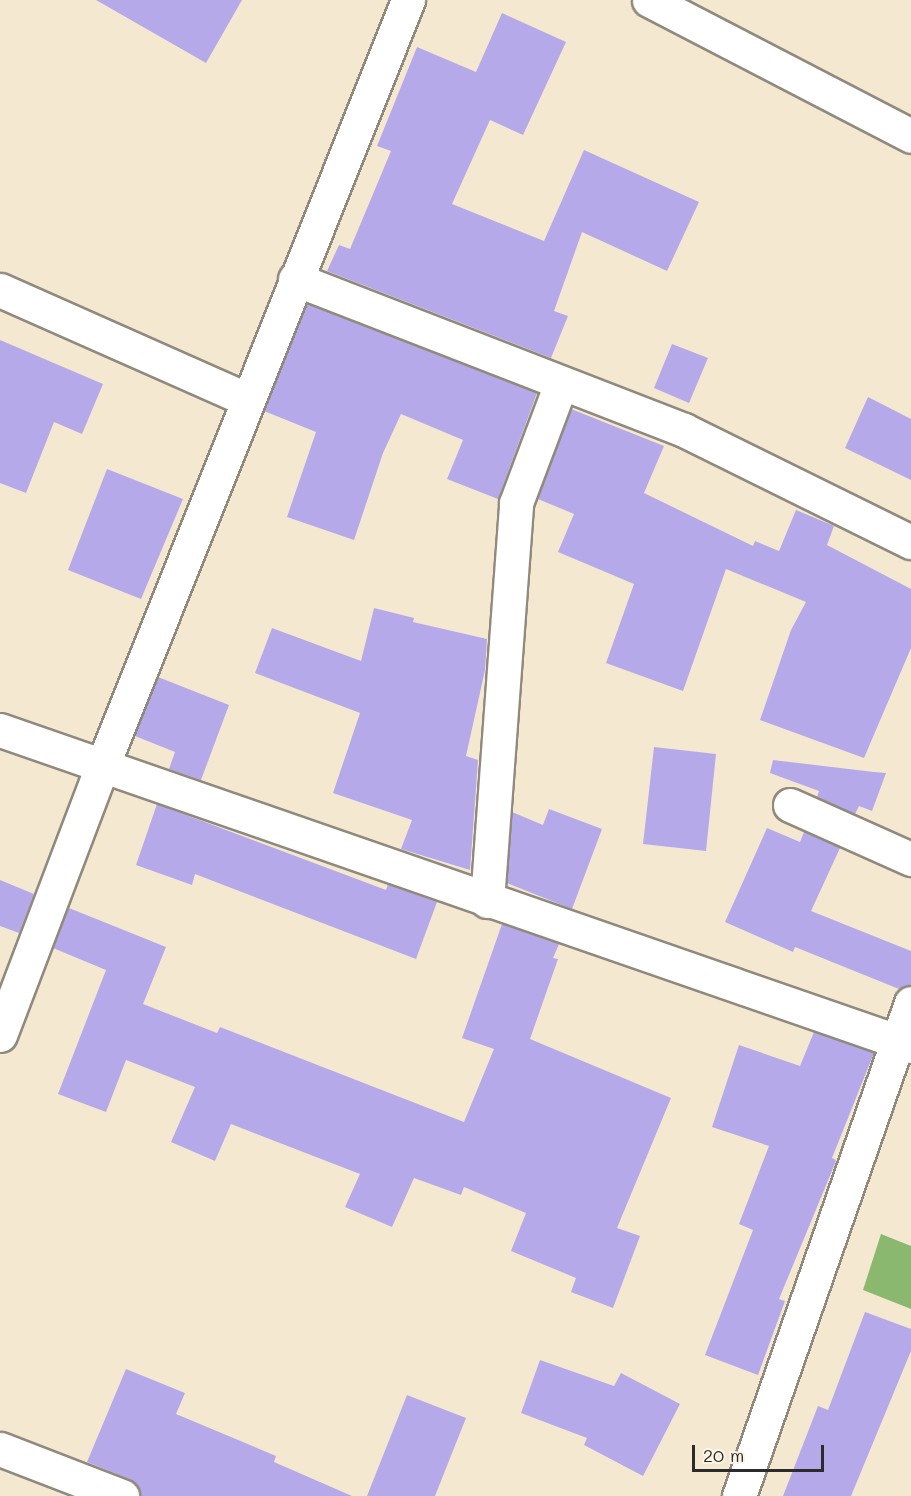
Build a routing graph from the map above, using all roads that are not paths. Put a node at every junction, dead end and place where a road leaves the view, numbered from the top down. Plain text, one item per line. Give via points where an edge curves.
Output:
1 (408, 0) edge
2 (649, 0) edge
3 (911, 136) edge
4 (296, 279) junction
5 (0, 290) edge
6 (561, 382) junction
7 (248, 400) junction
8 (911, 542) edge
9 (0, 730) edge
10 (102, 767) junction
11 (790, 805) dead end
12 (911, 859) edge
13 (487, 901) junction
14 (911, 1003) edge
15 (0, 1035) edge
16 (904, 1044) edge
17 (0, 1449) edge
18 (109, 1494) edge
19 (739, 1496) edge

1 - 4 street
2 - 3 street
4 - 6 street
4 - 7 street
5 - 7 street
6 - 8 street via 684,430
6 - 13 street via 516,503
7 - 10 street
9 - 10 street
10 - 13 street
10 - 15 street
11 - 12 street
13 - 16 street
14 - 16 street
16 - 19 street
17 - 18 street

